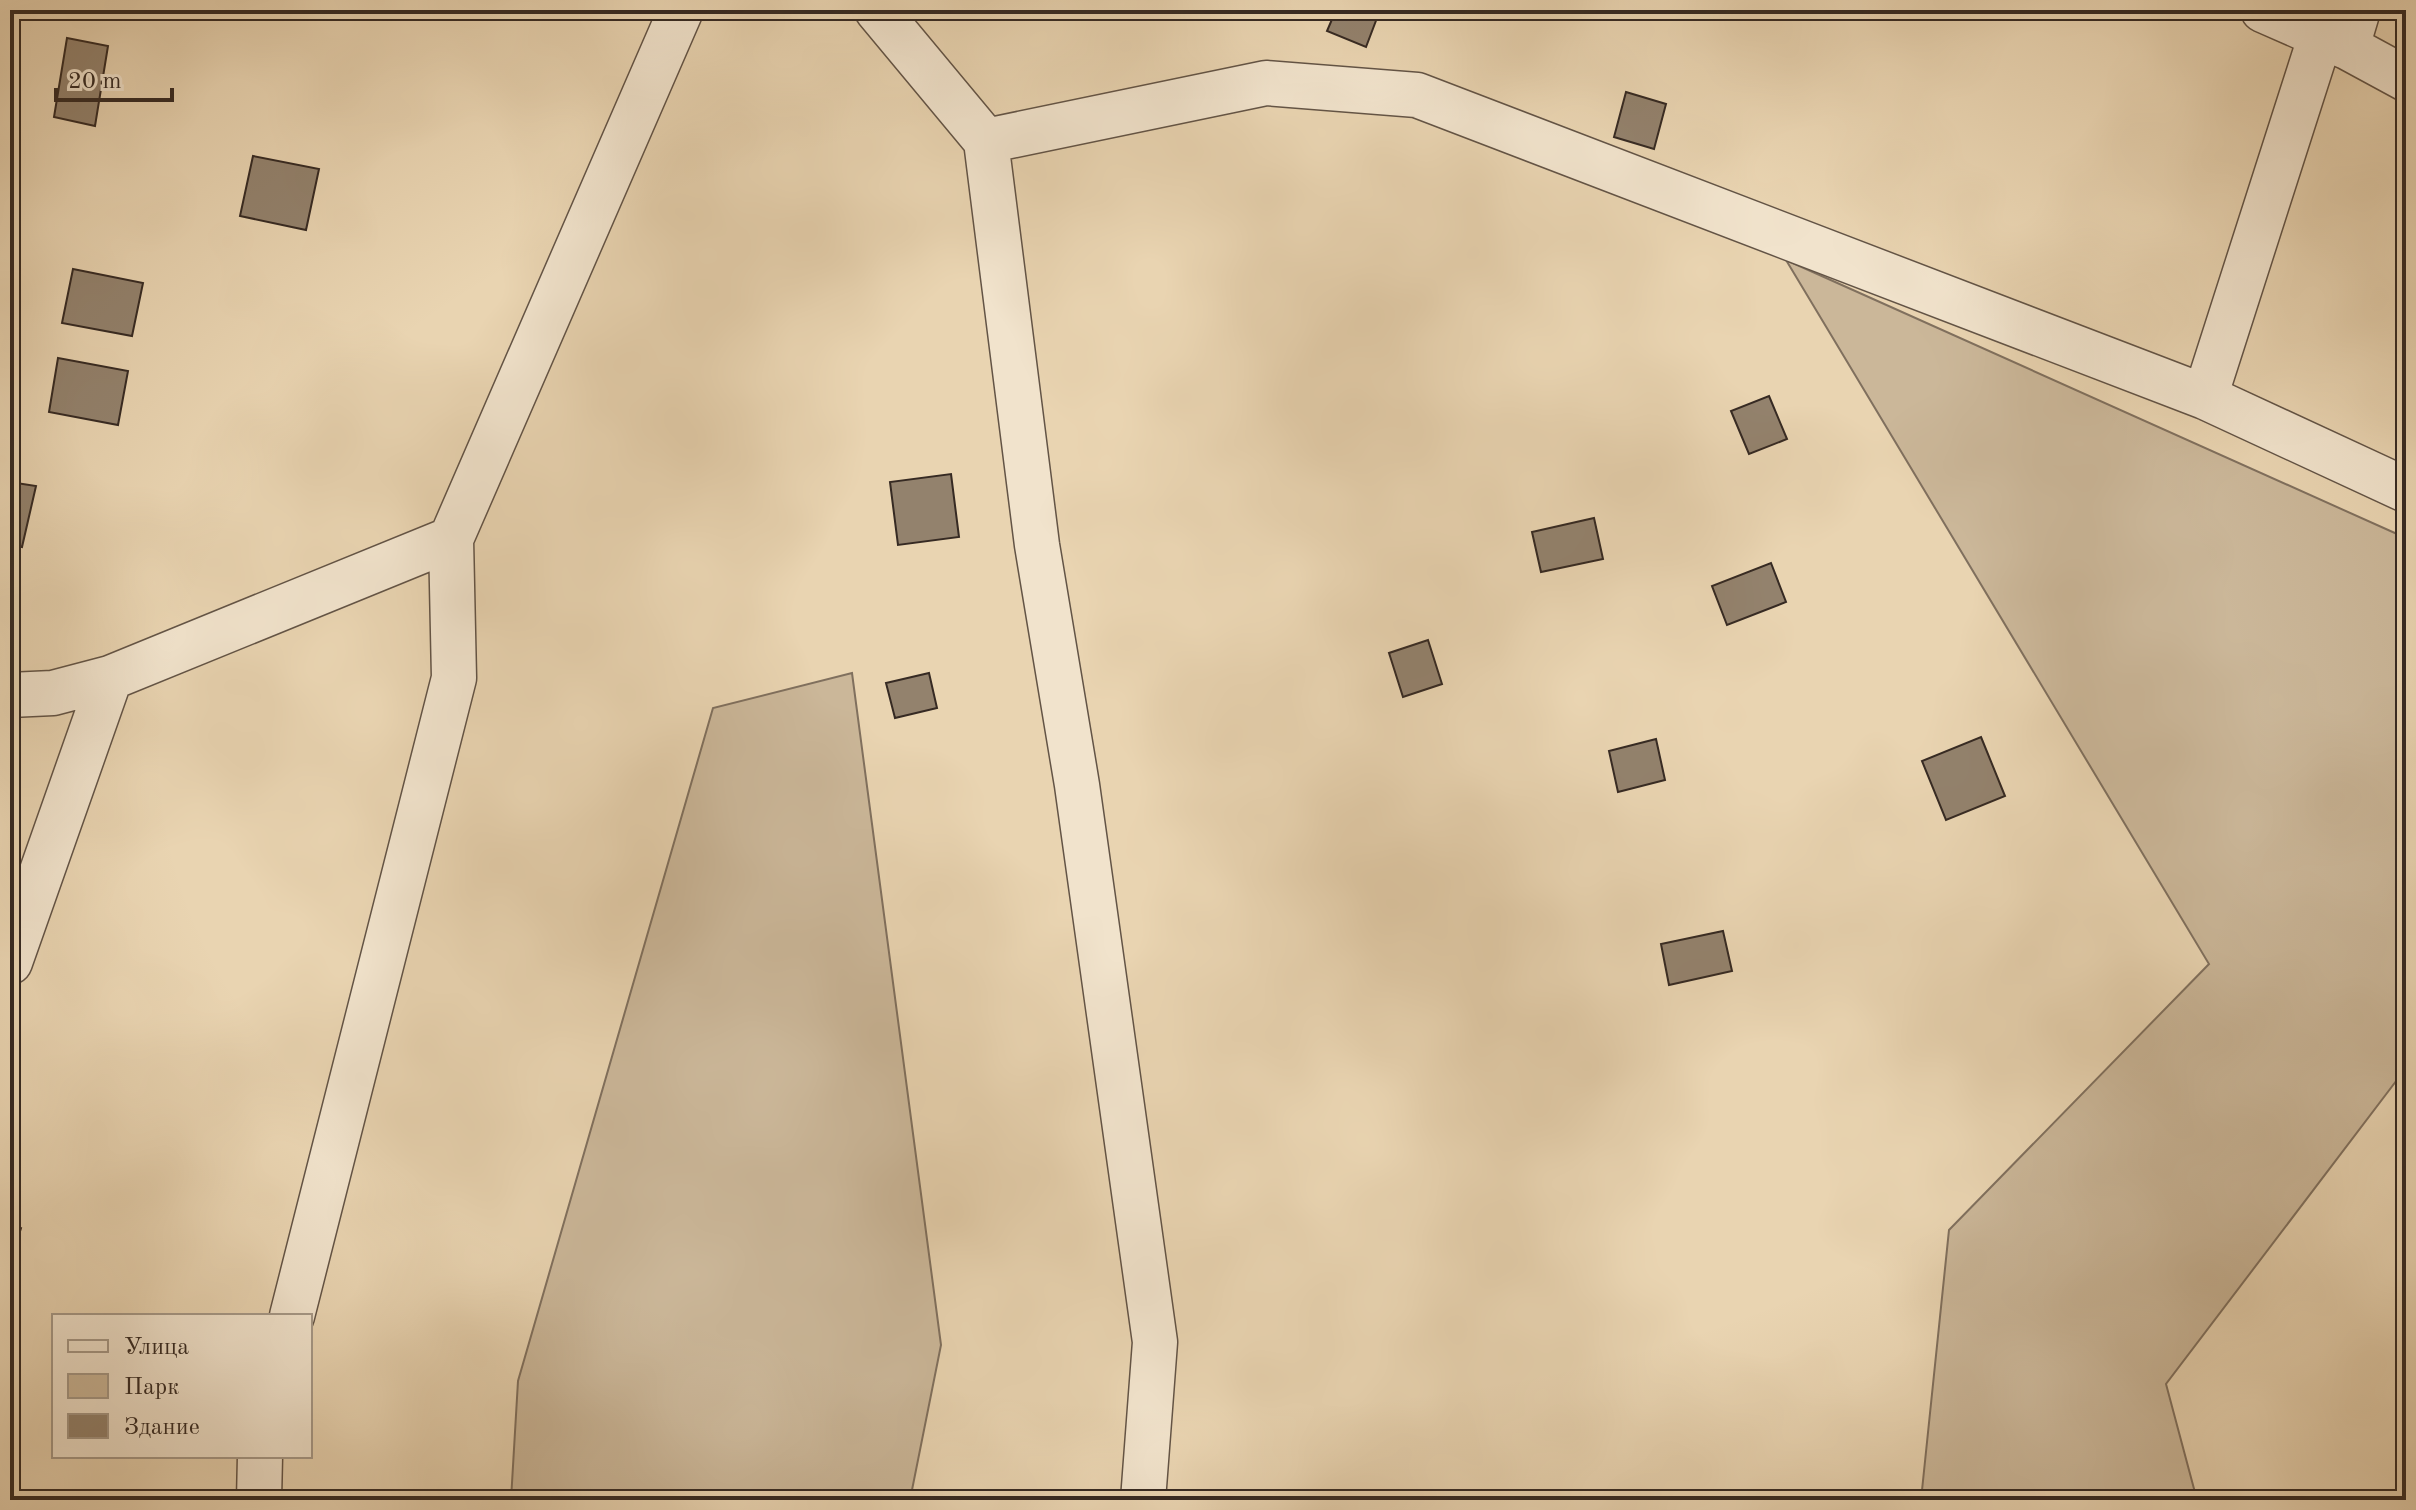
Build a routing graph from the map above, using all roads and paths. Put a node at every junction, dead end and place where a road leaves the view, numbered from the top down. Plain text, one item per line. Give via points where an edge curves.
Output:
1 (681, 10) edge
2 (877, 10) edge
3 (2263, 10) edge
4 (2342, 31) edge
5 (2406, 79) edge
6 (986, 141) junction
7 (2205, 397) junction
8 (2406, 490) edge
9 (451, 539) junction
10 (110, 678) junction
11 (10, 695) edge
12 (10, 962) edge
13 (293, 1314) edge
14 (260, 1458) edge
15 (259, 1500) edge
16 (1143, 1500) edge

1 - 9 street
2 - 6 street
3 - 4 street
4 - 5 street
4 - 7 street
6 - 7 street via 1266,83 1417,95
6 - 16 street via 1037,545 1077,785 1155,1342
7 - 8 street
9 - 10 street
9 - 13 street via 454,678
10 - 11 street via 53,693
10 - 12 street
14 - 15 street

